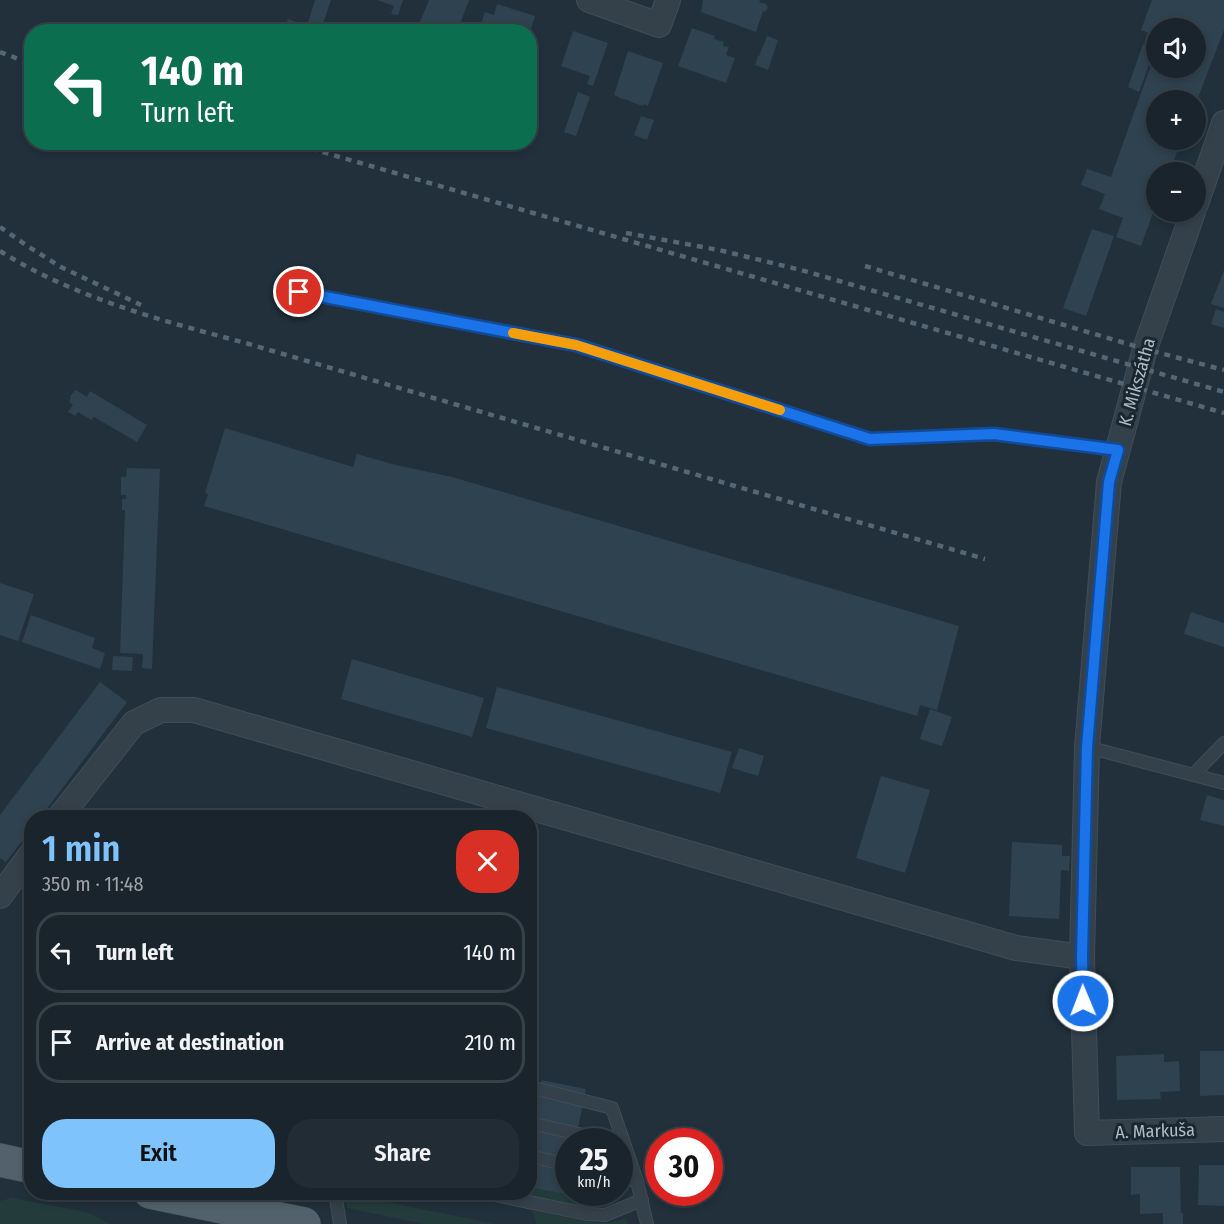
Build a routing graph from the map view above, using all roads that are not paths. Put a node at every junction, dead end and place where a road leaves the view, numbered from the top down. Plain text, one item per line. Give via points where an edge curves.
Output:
1 (588, 0) edge
2 (668, 0) edge
3 (1224, 123) edge
4 (1206, 175) edge
5 (1189, 222) edge
6 (299, 292) dead end
7 (1118, 450) junction
8 (1224, 743) edge
9 (1087, 747) junction
10 (1193, 775) junction
11 (1224, 783) edge
12 (65, 810) edge
13 (24, 864) edge
14 (0, 896) edge
15 (1082, 957) junction
16 (537, 1089) edge
17 (537, 1125) edge
18 (616, 1128) edge
19 (555, 1129) edge
20 (1224, 1129) edge
21 (1087, 1133) joint
22 (537, 1158) edge
23 (0, 1160) edge
24 (555, 1162) edge
25 (24, 1165) edge
26 (633, 1173) edge
27 (633, 1180) edge
28 (637, 1181) junction
29 (209, 1200) edge
30 (336, 1200) edge
31 (519, 1200) edge
32 (642, 1200) junction
33 (304, 1224) edge
34 (340, 1224) edge
35 (647, 1224) edge

1 - 2 street via 658,25
3 - 4 street
5 - 7 street, K. Mikszátha via 1145,349
6 - 7 lane via 576,345 870,439 994,434
7 - 9 street, K. Mikszátha via 1109,482
8 - 10 lane
9 - 10 lane
9 - 15 street, K. Mikszátha
10 - 11 lane
12 - 15 street via 134,723 161,710 194,710 1016,948
13 - 14 street
15 - 21 street, K. Mikszátha
16 - 18 lane via 612,1108
17 - 19 lane
20 - 21 street, A. Markuša
22 - 24 lane
23 - 25 main road
26 - 28 lane
27 - 28 lane
28 - 32 lane
29 - 33 main road via 239,1204
30 - 34 lane
31 - 32 lane via 605,1215
32 - 35 lane

